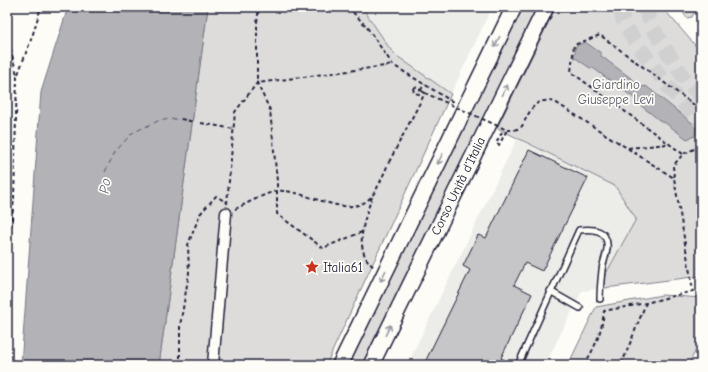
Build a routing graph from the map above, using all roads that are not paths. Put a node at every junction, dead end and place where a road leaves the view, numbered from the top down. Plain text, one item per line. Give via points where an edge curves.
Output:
1 (514, 7) edge
2 (546, 7) edge
3 (227, 208) road end
4 (550, 291) junction
5 (600, 299) dead end
6 (580, 308) dead end
7 (213, 365) edge
8 (340, 365) edge
9 (371, 365) edge
10 (518, 365) edge

1 -> 8 main road
9 -> 2 main road, Corso Unità d'Italia
3 - 7 street
4 - 5 lane via 579,230 591,229 605,237 607,247 602,269
4 - 6 lane
4 - 10 lane

